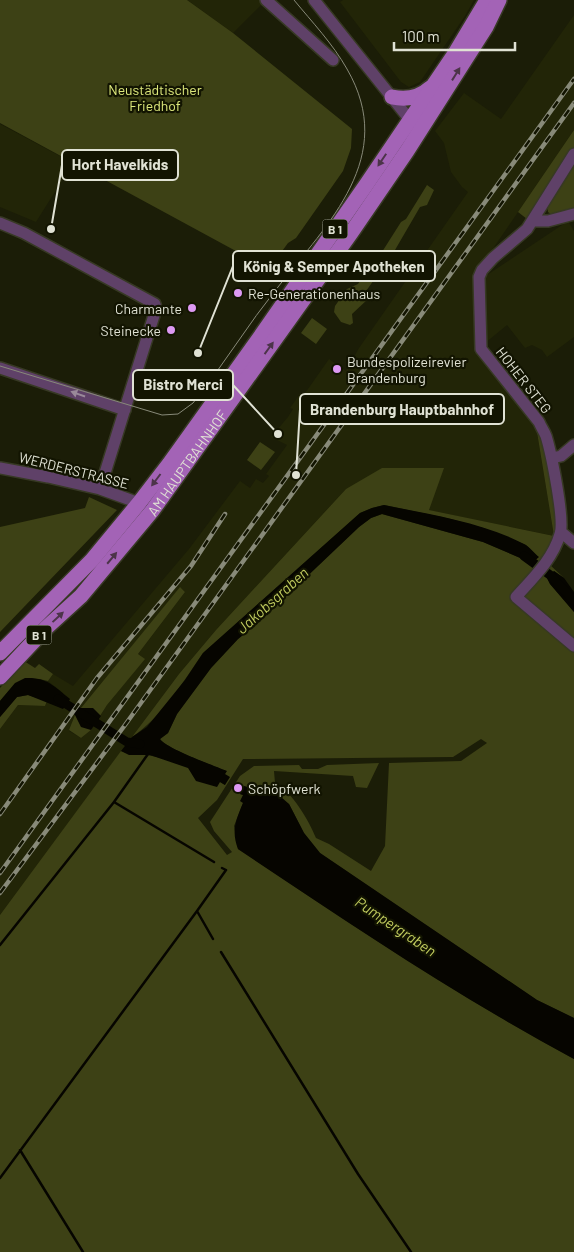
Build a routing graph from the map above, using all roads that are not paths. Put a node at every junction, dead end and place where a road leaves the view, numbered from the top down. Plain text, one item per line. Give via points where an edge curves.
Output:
1 (266, 0) edge
2 (314, 0) edge
3 (487, 0) edge
4 (499, 0) edge
5 (333, 60) dead end
6 (436, 82) junction
7 (392, 98) junction
8 (410, 120) junction
9 (420, 132) junction
10 (574, 154) edge
11 (574, 214) edge
12 (0, 223) edge
13 (530, 225) junction
14 (1, 371) edge
15 (125, 410) junction
16 (574, 445) edge
17 (552, 458) junction
18 (0, 468) edge
19 (100, 489) junction
20 (146, 507) junction
21 (561, 532) junction
22 (574, 543) edge
23 (68, 584) junction
24 (81, 596) junction
25 (574, 646) edge
26 (0, 653) edge
27 (0, 677) edge

1 - 5 street
2 - 7 street
3 - 6 main road, B 1
9 -> 4 main road, B 1 via 486,27
6 - 7 main road via 419,96
6 - 8 main road, B 1
7 - 8 street
8 - 9 main road
8 -> 20 main road, AM HAUPTBAHNHOF / B 1
20 -> 9 main road, AM HAUPTBAHNHOF / B 1 via 346,240
10 - 13 street
11 - 13 street
12 - 15 street via 155,304
13 - 17 street, HOHER STEG via 493,258 479,277 480,344 502,378 539,422
15 -> 14 street
15 - 19 street
16 - 17 street
17 - 21 street, HOHER STEG
18 - 19 street, WERDERSTRASSE
19 - 20 street, WERDERSTRASSE
20 - 23 main road, AM HAUPTBAHNHOF / B 1
24 -> 20 main road, AM HAUPTBAHNHOF / B 1
21 - 22 street
21 - 25 street via 546,562 516,596
23 - 24 main road
23 - 26 main road, AM HAUPTBAHNHOF / B 1
27 -> 24 main road, AM HAUPTBAHNHOF / B 1

